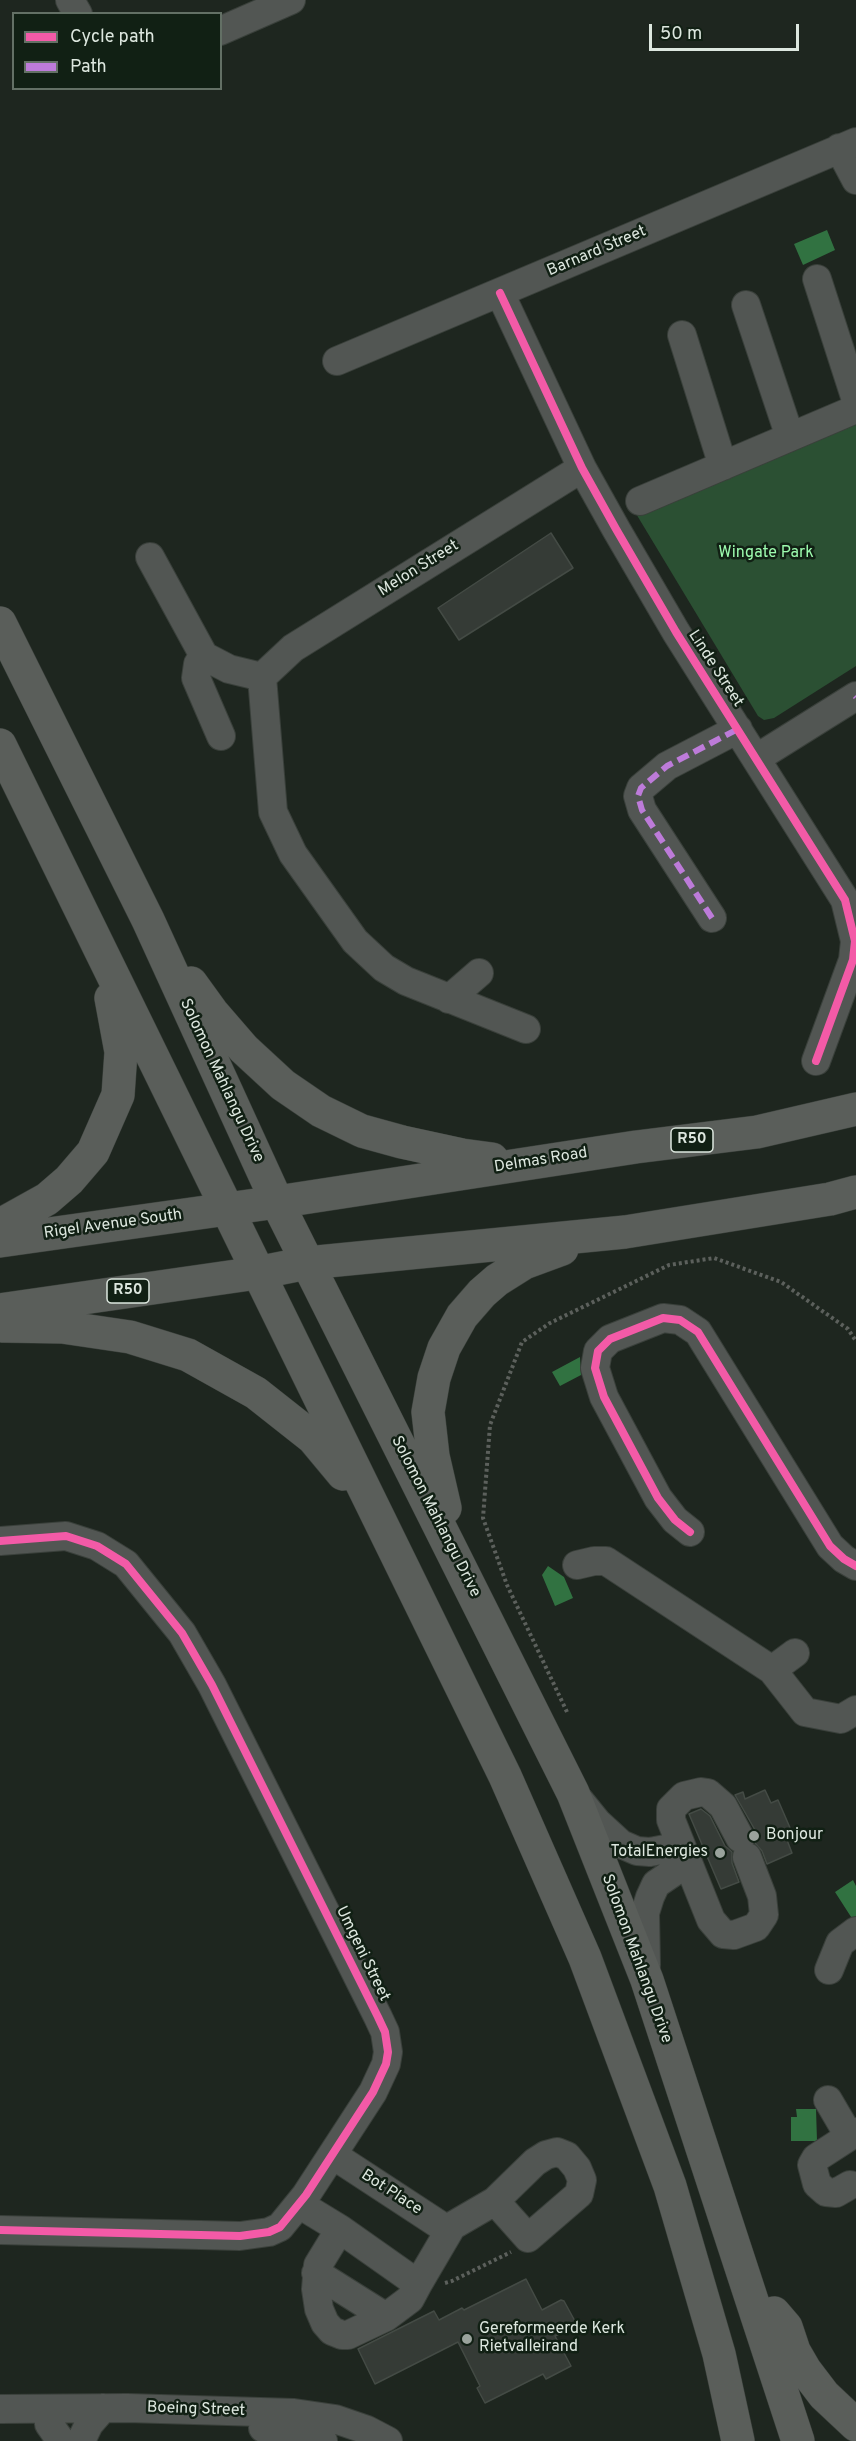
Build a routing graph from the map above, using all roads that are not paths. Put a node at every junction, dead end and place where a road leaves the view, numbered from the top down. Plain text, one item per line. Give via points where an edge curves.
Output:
1 (291, 0) edge
2 (222, 30) edge
3 (848, 145) edge
4 (856, 180) edge
5 (817, 279) dead end
6 (500, 293) junction
7 (747, 305) dead end
8 (682, 335) dead end
9 (337, 361) dead end
10 (856, 400) edge
11 (856, 409) edge
12 (790, 436) junction
13 (723, 466) junction
14 (582, 468) junction
15 (640, 501) dead end
16 (150, 557) dead end
17 (0, 623) edge
18 (204, 656) junction
19 (262, 677) junction
20 (856, 696) edge
21 (738, 729) junction
22 (221, 736) dead end
23 (0, 746) edge
24 (757, 758) junction
25 (712, 918) dead end
26 (148, 920) junction
27 (89, 928) junction
28 (479, 973) dead end
29 (449, 999) junction
30 (526, 1029) dead end
31 (816, 1061) dead end
32 (856, 1109) edge
33 (527, 1163) junction
34 (856, 1192) edge
35 (276, 1202) junction
36 (226, 1209) junction
37 (0, 1226) edge
38 (625, 1232) junction
39 (0, 1241) edge
40 (307, 1263) junction
41 (257, 1273) junction
42 (0, 1310) edge
43 (0, 1326) edge
44 (377, 1515) junction
45 (690, 1532) dead end
46 (0, 1541) edge
47 (460, 1565) junction
48 (577, 1565) dead end
49 (856, 1566) edge
50 (795, 1653) dead end
51 (757, 1667) junction
52 (851, 1721) edge
53 (573, 1793) junction
54 (684, 1855) junction
55 (856, 1931) edge
56 (829, 1970) dead end
57 (647, 1980) junction
58 (828, 2100) dead end
59 (853, 2134) edge
60 (333, 2155) junction
61 (850, 2185) dead end
62 (495, 2202) junction
63 (299, 2204) junction
64 (340, 2229) junction
65 (0, 2230) edge
66 (449, 2231) junction
67 (316, 2273) junction
68 (747, 2283) junction
69 (418, 2284) junction
70 (386, 2317) junction
71 (0, 2409) edge
72 (0, 2422) edge
73 (91, 2424) edge
74 (856, 2425) edge
75 (55, 2433) edge
76 (323, 2441) edge
77 (388, 2441) edge
78 (738, 2441) edge
79 (798, 2441) edge

1 - 2 street
3 - 4 street
3 - 6 street, Barnard Street
5 - 10 street
6 - 9 street, Barnard Street
6 - 14 street, Linde Street
7 - 12 street
8 - 13 street
11 - 12 street
12 - 13 street
13 - 15 street
14 - 19 street, Melon Street via 293,648
14 - 21 street, Linde Street via 676,632
16 - 18 street
17 - 26 main road, Solomon Mahlangu Drive
18 - 19 street via 229,669
18 - 22 street via 196,678
19 - 29 street via 270,799 293,854 365,951 406,981
20 - 24 street
21 - 24 street, Linde Street
21 - 25 street via 667,766 641,788 638,796 642,810
23 - 27 main road
24 - 31 street, Linde Street via 836,884 853,924 853,960
26 - 33 main road via 212,1012 244,1049 283,1085 321,1111 362,1131 402,1143
26 - 35 main road, Solomon Mahlangu Drive
27 - 36 main road
27 - 37 main road via 115,1009 121,1052 118,1095 93,1152 69,1180 47,1199
28 - 29 street
29 - 30 street
32 - 33 main road, Delmas Road / R50 via 757,1132
33 - 35 main road, Delmas Road / R50
34 - 38 main road, R50
35 - 36 main road, Delmas Road / R50
35 - 40 main road, Solomon Mahlangu Drive
36 - 39 main road, Rigel Avenue South / R50
36 - 41 main road
38 - 40 main road, R50
38 - 47 main road via 547,1253 515,1269 482,1293 462,1316 444,1348 428,1412 433,1456
40 - 41 main road, R50
40 - 47 main road, Solomon Mahlangu Drive
41 - 42 main road, R50
41 - 44 main road
43 - 44 main road via 62,1327 129,1337 188,1355 256,1393 313,1438
44 - 78 main road via 505,1776 585,1958 670,2186 719,2354
45 - 49 street via 658,1498 604,1397 595,1368 598,1352 610,1339 663,1318 680,1320 698,1332 830,1546
46 - 60 street, Umgeni Street via 66,1536 97,1546 126,1564 182,1633 208,1676 385,2032 387,2064
47 - 53 main road, Solomon Mahlangu Drive
48 - 51 street via 606,1561 700,1634
50 - 51 street
51 - 52 street via 797,1718
53 - 54 street via 621,1844 637,1851
53 - 57 main road, Solomon Mahlangu Drive
54 - 54 street via 671,1809 684,1796 701,1792 714,1797 723,1806 743,1847 762,1896 764,1915 756,1927 734,1935 723,1934 715,1927
54 - 57 street via 656,1884 645,1913
55 - 56 street via 840,1943
57 - 68 main road, Solomon Mahlangu Drive
58 - 59 street
59 - 61 street via 816,2158 812,2165 818,2184 826,2192 836,2193
60 - 63 street, Umgeni Street
60 - 66 street, Bot Place
62 - 62 street via 528,2238 579,2194 582,2180 567,2156 557,2152 535,2162
62 - 66 street via 456,2223
63 - 64 street
63 - 65 street, Umgeni Street via 280,2227 240,2236
64 - 67 street
64 - 69 street
66 - 69 street
67 - 70 street
67 - 70 street via 319,2309 332,2331 348,2335
68 - 74 main road via 786,2327 794,2351 824,2395
68 - 79 main road, Solomon Mahlangu Drive
69 - 70 street via 410,2299
71 - 73 street, Boeing Street
72 - 75 street, Boeing Street
73 - 75 street, Boeing Street
73 - 76 street, Boeing Street via 233,2425 284,2430
73 - 77 street, Boeing Street via 294,2413 335,2420

